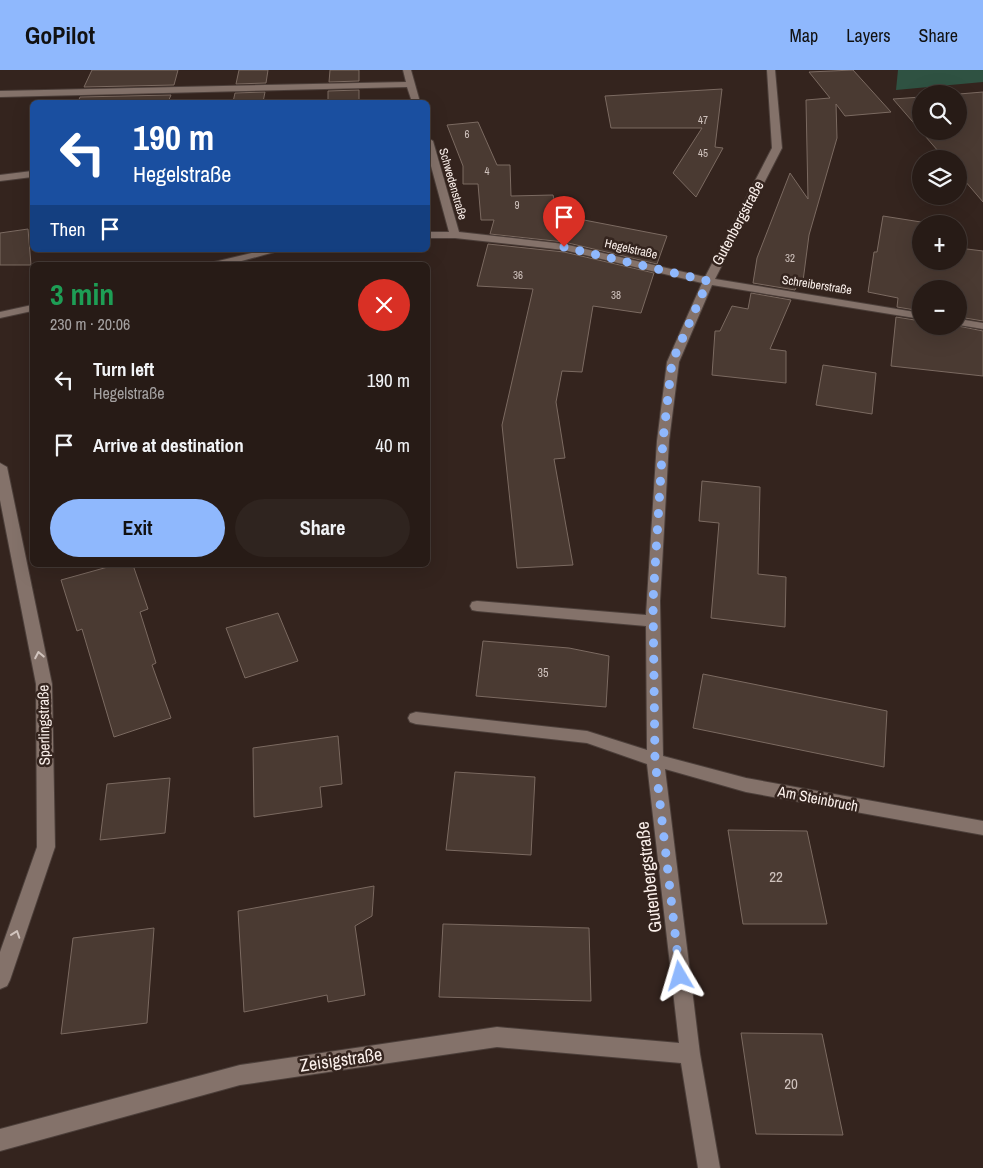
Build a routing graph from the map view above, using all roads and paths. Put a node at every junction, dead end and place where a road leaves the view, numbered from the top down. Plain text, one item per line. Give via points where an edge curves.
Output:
1 (407, 70) edge
2 (771, 70) edge
3 (411, 84) junction
4 (0, 94) edge
5 (415, 100) edge
6 (430, 148) edge
7 (30, 174) edge
8 (0, 178) edge
9 (430, 235) edge
10 (455, 235) junction
11 (269, 252) edge
12 (227, 262) edge
13 (708, 281) junction
14 (30, 308) edge
15 (0, 315) edge
16 (912, 315) edge
17 (967, 323) edge
18 (983, 326) edge
19 (0, 468) edge
20 (477, 606) dead end
21 (653, 621) junction
22 (416, 718) dead end
23 (655, 760) junction
24 (983, 828) edge
25 (0, 980) edge
26 (690, 1054) junction
27 (0, 1140) edge
28 (709, 1168) edge

1 - 3 street
2 - 13 street, Gutenbergstraße via 777,148
3 - 4 street
3 - 5 street
6 - 10 street, Schwedenstraße
7 - 8 street
9 - 10 street, Hegelstraße
10 - 13 street, Hegelstraße via 564,247
11 - 12 street
13 - 16 street, Schreiberstraße
13 - 21 street, Gutenbergstraße via 672,362 663,440
14 - 15 street
17 - 18 street
25 -> 19 street, Sperlingstraße via 46,847 44,684
20 - 21 street
21 - 23 street, Gutenbergstraße
22 - 23 street via 587,737
23 - 24 street, Am Steinbruch via 746,785
23 - 26 street, Gutenbergstraße
26 - 27 street, Zeisigstraße via 497,1037 240,1075
26 - 28 street, Gutenbergstraße

